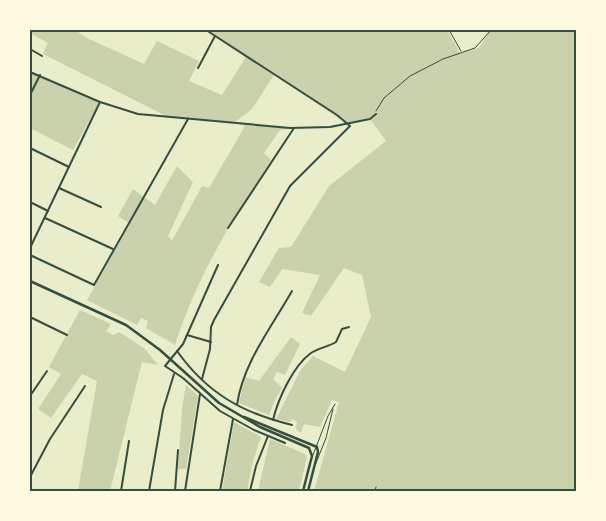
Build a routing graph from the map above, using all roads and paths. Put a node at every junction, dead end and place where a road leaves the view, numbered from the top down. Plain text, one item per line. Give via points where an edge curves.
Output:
1 (206, 30) edge
2 (449, 30) edge
3 (491, 30) edge
4 (215, 36) junction
5 (30, 49) edge
6 (461, 52) junction
7 (42, 56) dead end
8 (198, 68) dead end
9 (30, 72) edge
10 (40, 75) junction
11 (30, 95) edge
12 (100, 102) junction
13 (376, 114) dead end
14 (373, 116) junction
15 (188, 119) junction
16 (346, 123) junction
17 (294, 128) junction
18 (30, 148) edge
19 (70, 167) junction
20 (59, 188) junction
21 (30, 202) edge
22 (101, 207) dead end
23 (48, 211) junction
24 (45, 218) junction
25 (228, 228) dead end
26 (30, 248) edge
27 (113, 250) junction
28 (30, 255) edge
29 (218, 265) dead end
30 (30, 281) edge
31 (292, 291) dead end
32 (30, 317) edge
33 (349, 327) dead end
34 (66, 335) dead end
35 (187, 335) junction
36 (211, 342) junction
37 (177, 351) junction
38 (170, 358) junction
39 (47, 370) dead end
40 (174, 373) junction
41 (202, 379) junction
42 (85, 386) dead end
43 (200, 394) junction
44 (30, 396) edge
45 (335, 404) dead end
46 (237, 405) junction
47 (333, 409) junction
48 (240, 416) junction
49 (234, 419) junction
50 (273, 420) junction
51 (292, 424) dead end
52 (268, 436) junction
53 (129, 441) dead end
54 (285, 443) dead end
55 (317, 447) junction
56 (178, 450) dead end
57 (312, 456) junction
58 (312, 474) junction
59 (30, 477) edge
60 (376, 487) dead end
61 (121, 491) edge
62 (149, 491) edge
63 (175, 491) edge
64 (185, 491) edge
65 (220, 491) edge
66 (250, 491) edge
67 (303, 491) edge
68 (308, 491) edge
69 (375, 491) edge

1 - 4 street
2 - 6 path
3 - 6 path via 479,45
4 - 8 street
4 - 16 street
5 - 7 street
6 - 14 path via 410,76 384,98
9 - 10 street
10 - 11 street
10 - 12 street
12 - 15 street via 131,113
12 - 19 street
13 - 14 street
14 - 16 street
15 - 17 street
15 - 27 street
16 - 17 street
16 - 36 street via 350,126 290,186 214,320
17 - 25 street
18 - 19 street
19 - 20 street
20 - 22 street
20 - 23 street
21 - 23 street
23 - 24 street
24 - 26 street
24 - 27 street
27 - 28 street via 94,285
29 - 35 street
30 - 38 main road via 126,325
31 - 46 street via 250,361 240,383
32 - 34 street
33 - 50 street via 344,328 336,342 304,359 279,398
35 - 36 street
35 - 37 street
36 - 41 street
37 - 38 street
37 - 41 street
38 - 40 street via 165,366
38 - 48 main road via 219,403
39 - 44 street
40 - 43 street
40 - 62 street via 161,418
41 - 46 street
42 - 59 street via 50,439
43 - 49 street
43 - 64 street
45 - 47 lane
46 - 50 street
47 - 55 lane
47 - 58 lane
48 - 55 main road via 260,421
48 - 57 main road via 304,445 312,451
49 - 52 street
49 - 65 street
50 - 51 street
52 - 54 street
52 - 66 street
53 - 61 street
55 - 57 lane
55 - 58 main road
56 - 63 street
57 - 67 main road
58 - 68 main road
60 - 69 path

